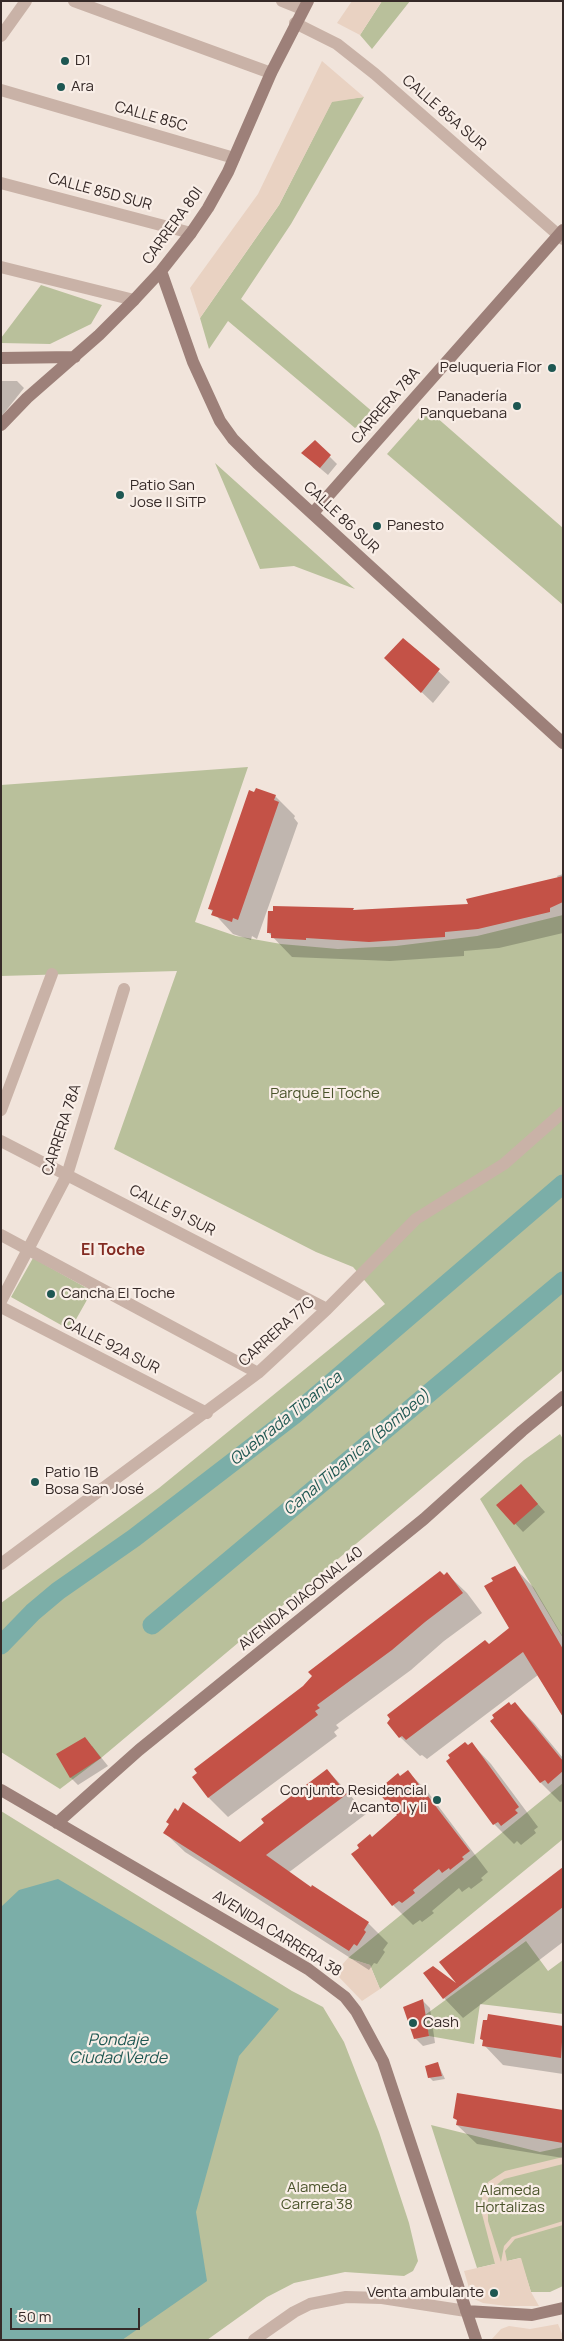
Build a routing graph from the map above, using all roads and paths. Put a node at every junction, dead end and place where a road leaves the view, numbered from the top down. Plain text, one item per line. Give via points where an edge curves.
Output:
1 (26, 1) edge
2 (74, 1) edge
3 (282, 1) edge
4 (305, 5) edge
5 (295, 23) junction
6 (1, 36) edge
7 (271, 73) junction
8 (1, 90) edge
9 (234, 158) junction
10 (1, 182) edge
11 (191, 233) junction
12 (561, 235) edge
13 (1, 267) edge
14 (162, 271) junction
15 (134, 300) junction
16 (75, 357) junction
17 (1, 358) edge
18 (1, 425) edge
19 (313, 513) junction
20 (563, 743) edge
21 (52, 974) dead end
22 (124, 989) dead end
23 (1, 1110) edge
24 (563, 1112) edge
25 (1, 1141) edge
26 (67, 1175) junction
27 (1, 1235) edge
28 (28, 1250) junction
29 (1, 1301) edge
30 (1, 1307) edge
31 (327, 1310) junction
32 (258, 1372) junction
33 (563, 1397) edge
34 (207, 1413) junction
35 (1, 1564) edge
36 (1, 1790) edge
37 (57, 1823) junction
38 (563, 2308) edge
39 (466, 2311) junction
40 (254, 2340) edge
41 (476, 2340) edge

1 - 6 street
2 - 7 street
3 - 4 street
4 - 5 main road, CARRERA 80I
5 - 7 main road, CARRERA 80I
5 - 12 street, CALLE 85A SUR via 337,44 375,74
7 - 9 main road, CARRERA 80I
8 - 9 street, CALLE 85C
9 - 11 main road, CARRERA 80I
10 - 11 street, CALLE 85D SUR
11 - 14 main road, CARRERA 80I
12 - 19 main road, CARRERA 78A
13 - 15 street
14 - 15 main road, CARRERA 80I
14 - 19 main road, CALLE 86 SUR via 193,362 220,421 257,463
15 - 16 main road, CARRERA 80I
16 - 17 main road
16 - 18 main road, CARRERA 80I via 20,404
19 - 20 main road, CALLE 86 SUR
21 - 23 street
22 - 26 street, CARRERA 78A
24 - 31 street, CARRERA 77G via 504,1164 416,1219
25 - 26 street, CALLE 91 SUR
26 - 28 street, CARRERA 78A
26 - 31 street, CALLE 91 SUR
27 - 28 street
28 - 29 street, CARRERA 78A
28 - 32 street
30 - 34 street, CALLE 92A SUR
31 - 32 street, CARRERA 77G
32 - 34 street, CARRERA 77G
33 - 37 main road, AVENIDA DIAGONAL 40 via 424,1519 139,1750
34 - 35 street, CARRERA 77G
36 - 37 main road, AVENIDA CARRERA 38
37 - 39 main road, AVENIDA CARRERA 38 via 308,1969 345,1997 383,2061
38 - 39 main road via 532,2315
39 - 40 street via 346,2296 310,2304
39 - 41 main road, AVENIDA CARRERA 38

